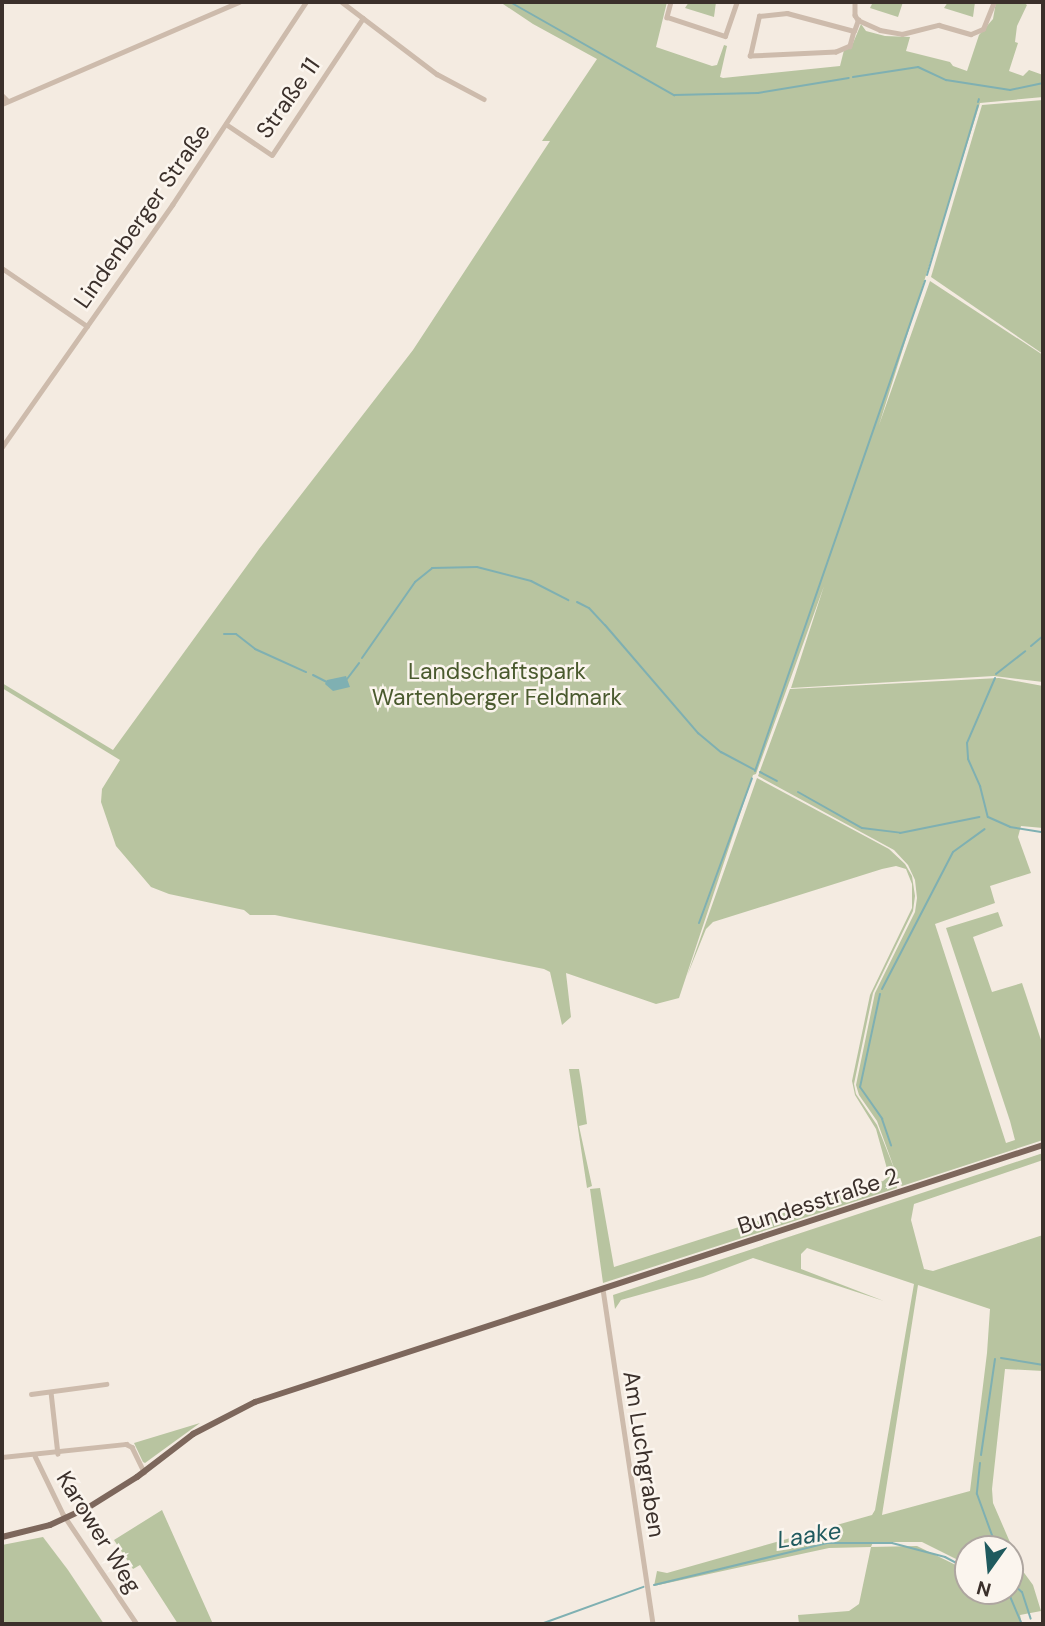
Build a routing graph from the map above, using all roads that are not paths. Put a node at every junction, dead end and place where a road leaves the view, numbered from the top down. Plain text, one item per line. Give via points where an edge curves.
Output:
1 (239, 2) edge
2 (306, 2) edge
3 (342, 2) edge
4 (671, 2) edge
5 (737, 2) edge
6 (855, 2) edge
7 (994, 2) edge
8 (363, 18) junction
9 (858, 20) junction
10 (854, 31) junction
11 (2, 95) edge
12 (484, 99) dead end
13 (8, 101) junction
14 (2, 104) edge
15 (226, 124) junction
16 (2, 268) edge
17 (87, 326) junction
18 (2, 447) edge
19 (1043, 1145) edge
20 (603, 1289) junction
21 (106, 1384) dead end
22 (51, 1392) junction
23 (31, 1394) dead end
24 (58, 1454) junction
25 (35, 1456) junction
26 (2, 1457) edge
27 (144, 1472) junction
28 (66, 1518) junction
29 (2, 1537) edge
30 (137, 1624) edge
31 (653, 1624) edge

1 - 13 street
2 - 15 street, Lindenberger Straße
3 - 8 street
4 - 5 street via 667,17 725,36
6 - 9 street
7 - 9 street via 986,23 974,34 939,25 893,33
8 - 12 street via 437,75
8 - 15 street, Straße 11 via 272,155
9 - 10 street
10 - 10 street via 850,46 836,52 750,56 759,16 787,13
11 - 13 street
13 - 14 street
15 - 17 street, Lindenberger Straße
16 - 17 street
17 - 18 street, Lindenberger Straße
19 - 20 main road, Bundesstraße 2
20 - 27 main road, Bundesstraße 2 via 255,1402 194,1434
20 - 31 street, Am Luchgraben
21 - 22 street
22 - 23 street
22 - 24 street
24 - 25 street
24 - 27 street via 129,1445
25 - 26 street
25 - 28 street, Karower Weg
27 - 28 main road, Bundesstraße 2
28 - 29 main road, Bundesstraße 2
28 - 30 street, Karower Weg

